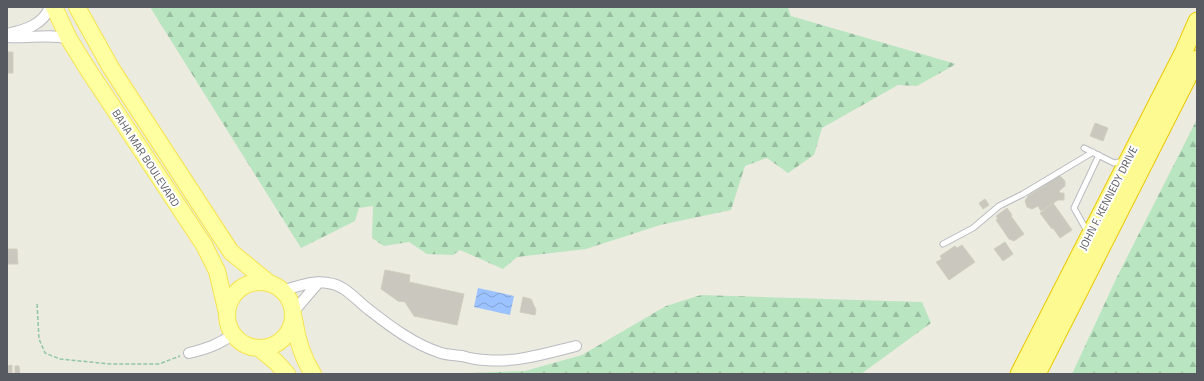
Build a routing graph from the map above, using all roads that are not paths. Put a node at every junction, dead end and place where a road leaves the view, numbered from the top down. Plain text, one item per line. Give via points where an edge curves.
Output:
1 (50, 7) edge
2 (54, 7) edge
3 (77, 7) edge
4 (1197, 21) edge
5 (7, 34) edge
6 (7, 37) edge
7 (70, 39) junction
8 (1197, 59) edge
9 (1084, 148) dead end
10 (1093, 152) junction
11 (1099, 155) junction
12 (1127, 160) junction
13 (1090, 235) junction
14 (943, 244) dead end
15 (319, 282) junction
16 (276, 286) junction
17 (227, 313) junction
18 (294, 315) junction
19 (233, 334) junction
20 (576, 346) dead end
21 (259, 348) junction
22 (189, 353) road end
23 (287, 374) edge
24 (313, 374) edge
25 (1019, 374) edge
26 (1037, 374) edge

1 - 5 street via 46,16 34,26
2 - 7 main road, BAHA MAR BOULEVARD
3 - 16 main road, BAHA MAR BOULEVARD via 111,68 231,252
4 - 12 highway, JOHN F. KENNEDY DRIVE
6 - 7 street via 50,36
7 - 17 main road, BAHA MAR BOULEVARD via 204,245 218,271
8 - 26 highway, JOHN F. KENNEDY DRIVE
9 - 10 lane
10 - 11 lane
10 - 14 lane via 998,206 973,228
11 - 12 lane via 1114,163
11 - 13 lane via 1074,208
12 - 13 highway, JOHN F. KENNEDY DRIVE
13 - 25 highway, JOHN F. KENNEDY DRIVE
15 - 16 street
15 - 18 street
15 - 20 street via 329,282 347,290 390,326 414,342 441,353 486,360 506,360 538,356
16 - 17 main road via 254,282 241,288 231,299
16 - 18 main road via 292,303
17 - 19 main road via 227,322
18 - 21 main road via 290,331 282,340 267,348
18 - 24 main road via 296,336 302,355
19 - 21 main road via 242,343
19 - 22 street via 209,348
21 - 23 main road

